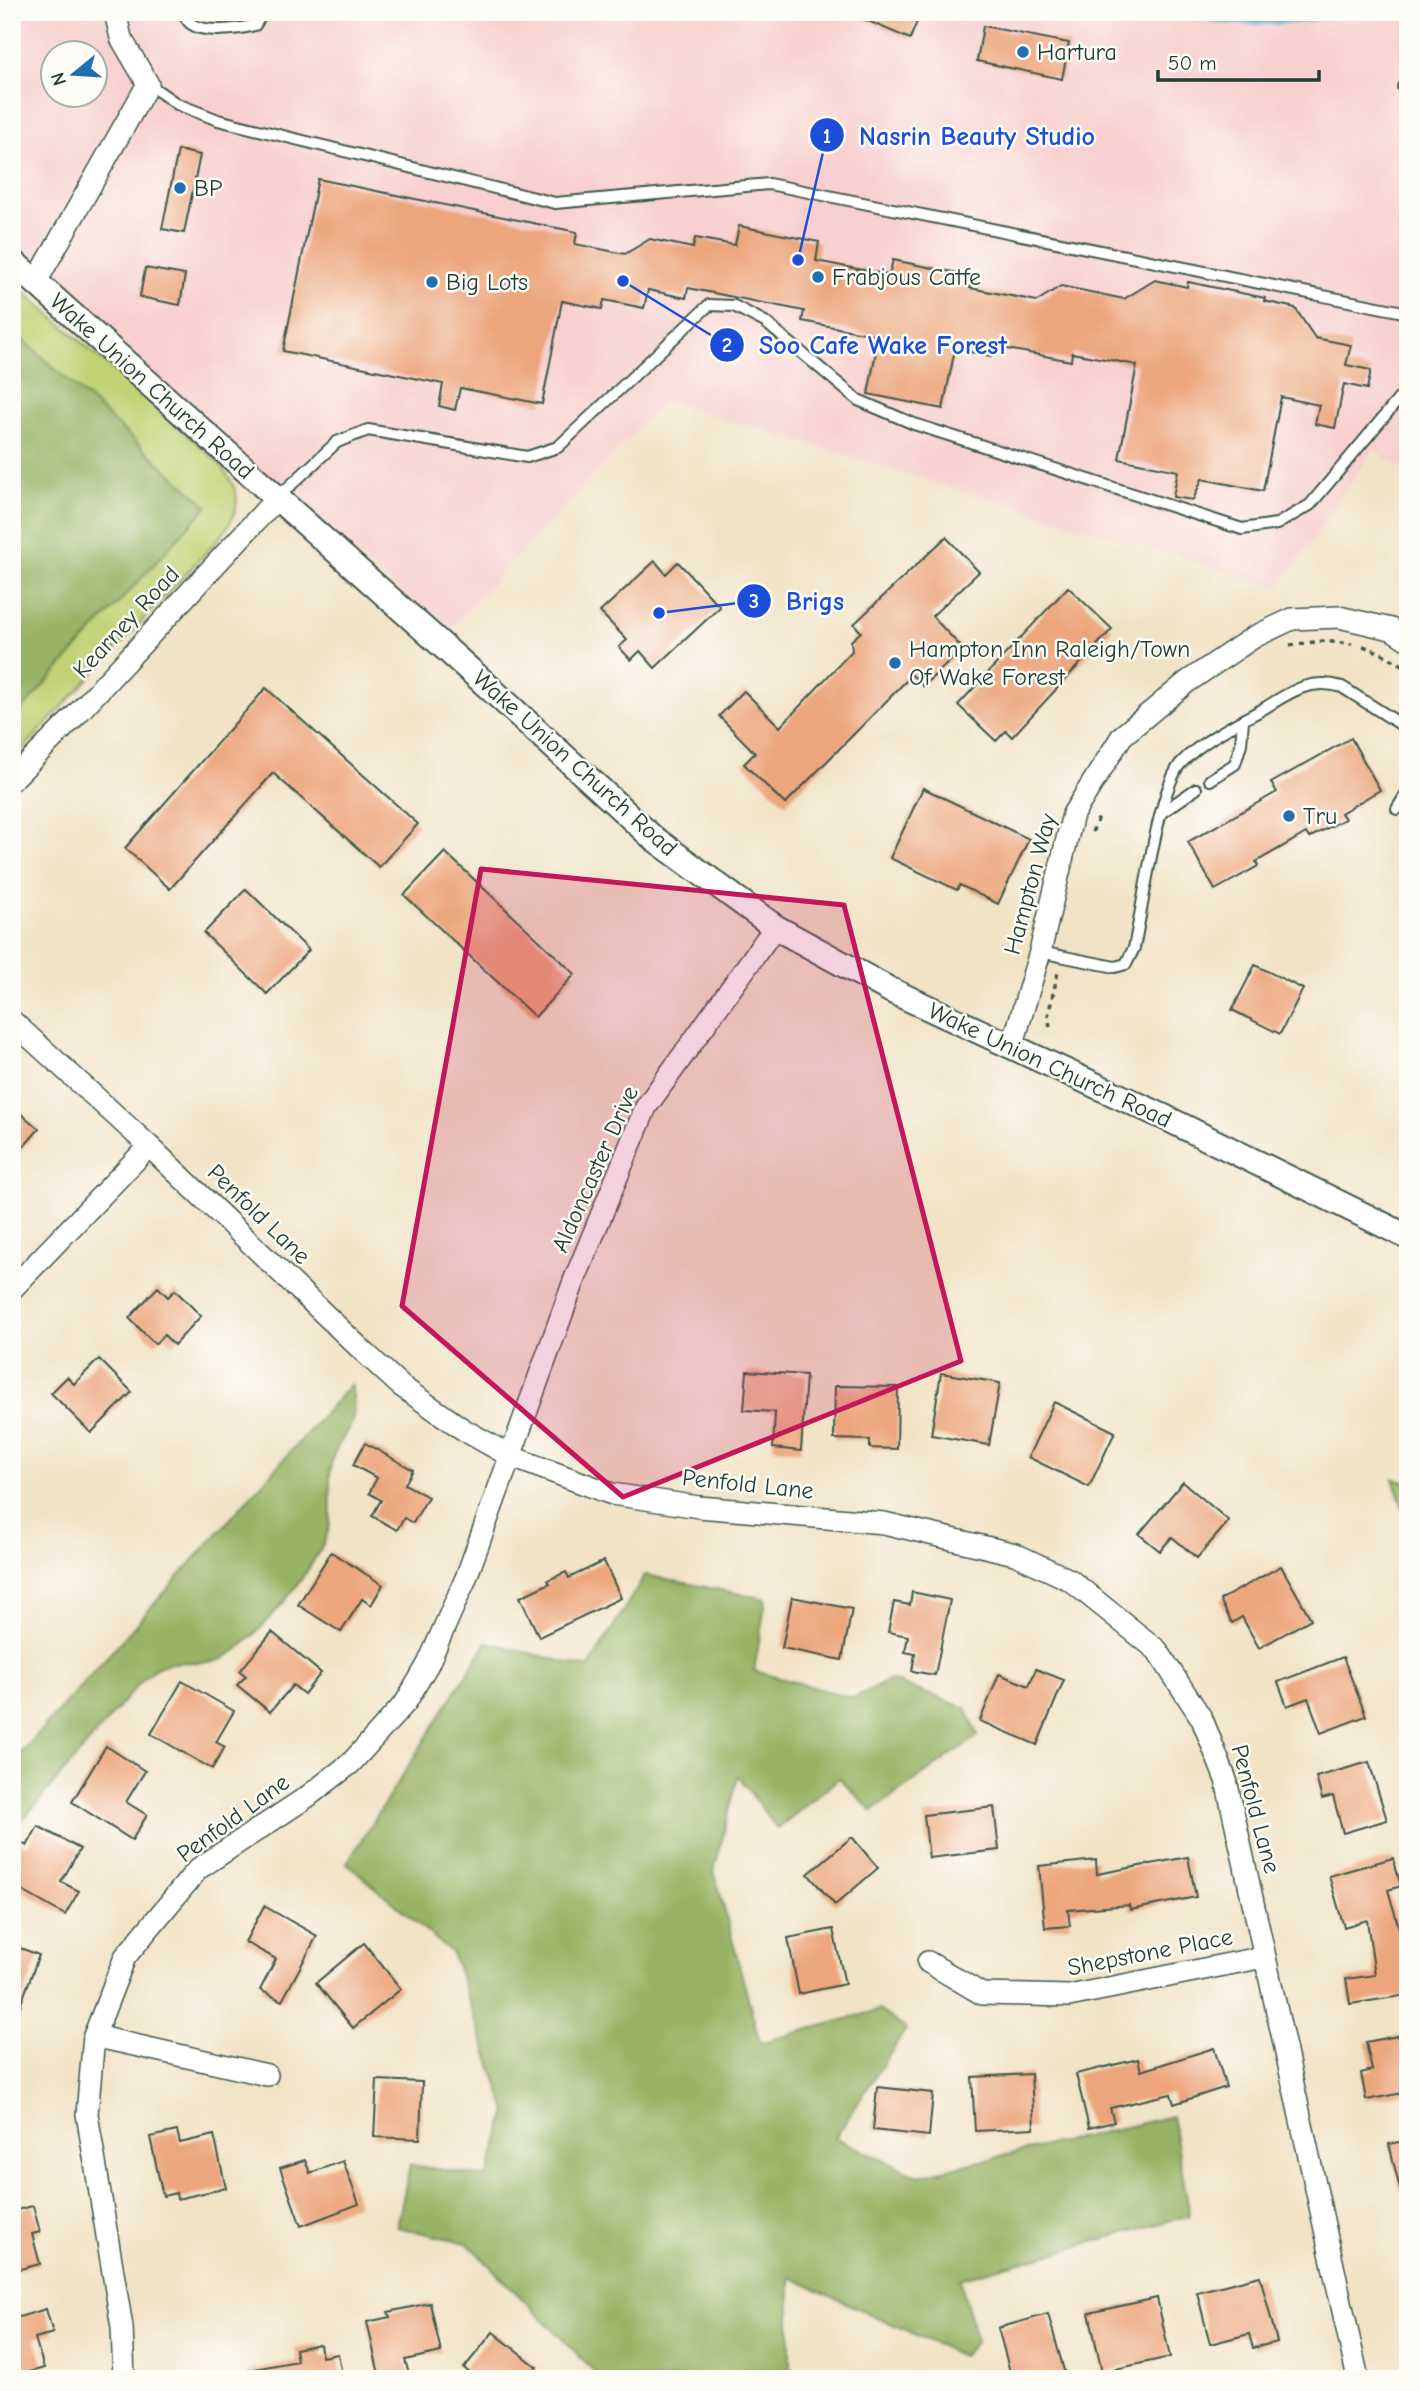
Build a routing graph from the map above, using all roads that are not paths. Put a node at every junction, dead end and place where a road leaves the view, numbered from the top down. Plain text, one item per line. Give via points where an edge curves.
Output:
1 (115, 12) edge
2 (183, 12) edge
3 (263, 12) edge
4 (148, 83) junction
5 (12, 261) edge
6 (36, 282) junction
7 (1408, 313) edge
8 (1408, 388) edge
9 (277, 498) junction
10 (1408, 639) edge
11 (1243, 720) junction
12 (1408, 729) edge
13 (12, 780) edge
14 (1210, 780) dead end
15 (1196, 789) dead end
16 (1408, 791) edge
17 (1397, 809) dead end
18 (1161, 813) junction
19 (775, 927) junction
20 (1040, 952) junction
21 (12, 1021) edge
22 (1012, 1047) junction
23 (149, 1146) junction
24 (1408, 1237) edge
25 (12, 1289) edge
26 (512, 1457) junction
27 (1264, 1957) junction
28 (928, 1962) dead end
29 (94, 2036) junction
30 (267, 2075) dead end
31 (124, 2379) edge
32 (1358, 2379) edge

1 - 4 street via 121,38
2 - 3 lane via 190,23 203,28 239,30 255,25
4 - 6 street
4 - 7 lane via 177,104 218,120 555,203 769,184
5 - 6 street, Wake Union Church Road
6 - 9 street, Wake Union Church Road
8 - 9 lane via 1310,505 1277,524 1242,529 914,424 858,401 765,322 734,306 709,305 558,447 527,457 368,430 337,442
9 - 13 street, Kearney Road
9 - 19 street, Wake Union Church Road via 652,837
10 - 20 street, Hampton Way via 1391,629 1339,617 1292,619 1187,682 1122,736 1073,814
11 - 12 lane via 1301,686 1329,683
11 - 14 lane via 1235,764
11 - 18 lane via 1180,763
15 - 18 lane
16 - 17 lane
18 - 20 lane via 1135,948 1126,964 1115,967
19 - 22 street, Wake Union Church Road via 890,990
19 - 26 street, Aldoncaster Drive via 646,1107 574,1281
20 - 22 street, Hampton Way
21 - 23 street, Penfold Lane
22 - 24 street, Wake Union Church Road
23 - 25 street
23 - 26 street, Penfold Lane via 401,1386
26 - 27 street, Penfold Lane via 612,1494 699,1507 884,1523 1015,1555 1070,1580 1157,1650 1202,1719 1226,1780
26 - 29 street, Penfold Lane via 466,1578 406,1702 351,1763 198,1869 125,1957
27 - 28 street, Shepstone Place via 1069,1996 982,1994
27 - 32 street, Penfold Lane
29 - 30 street
29 - 31 street, Penfold Lane via 87,2114 122,2327

